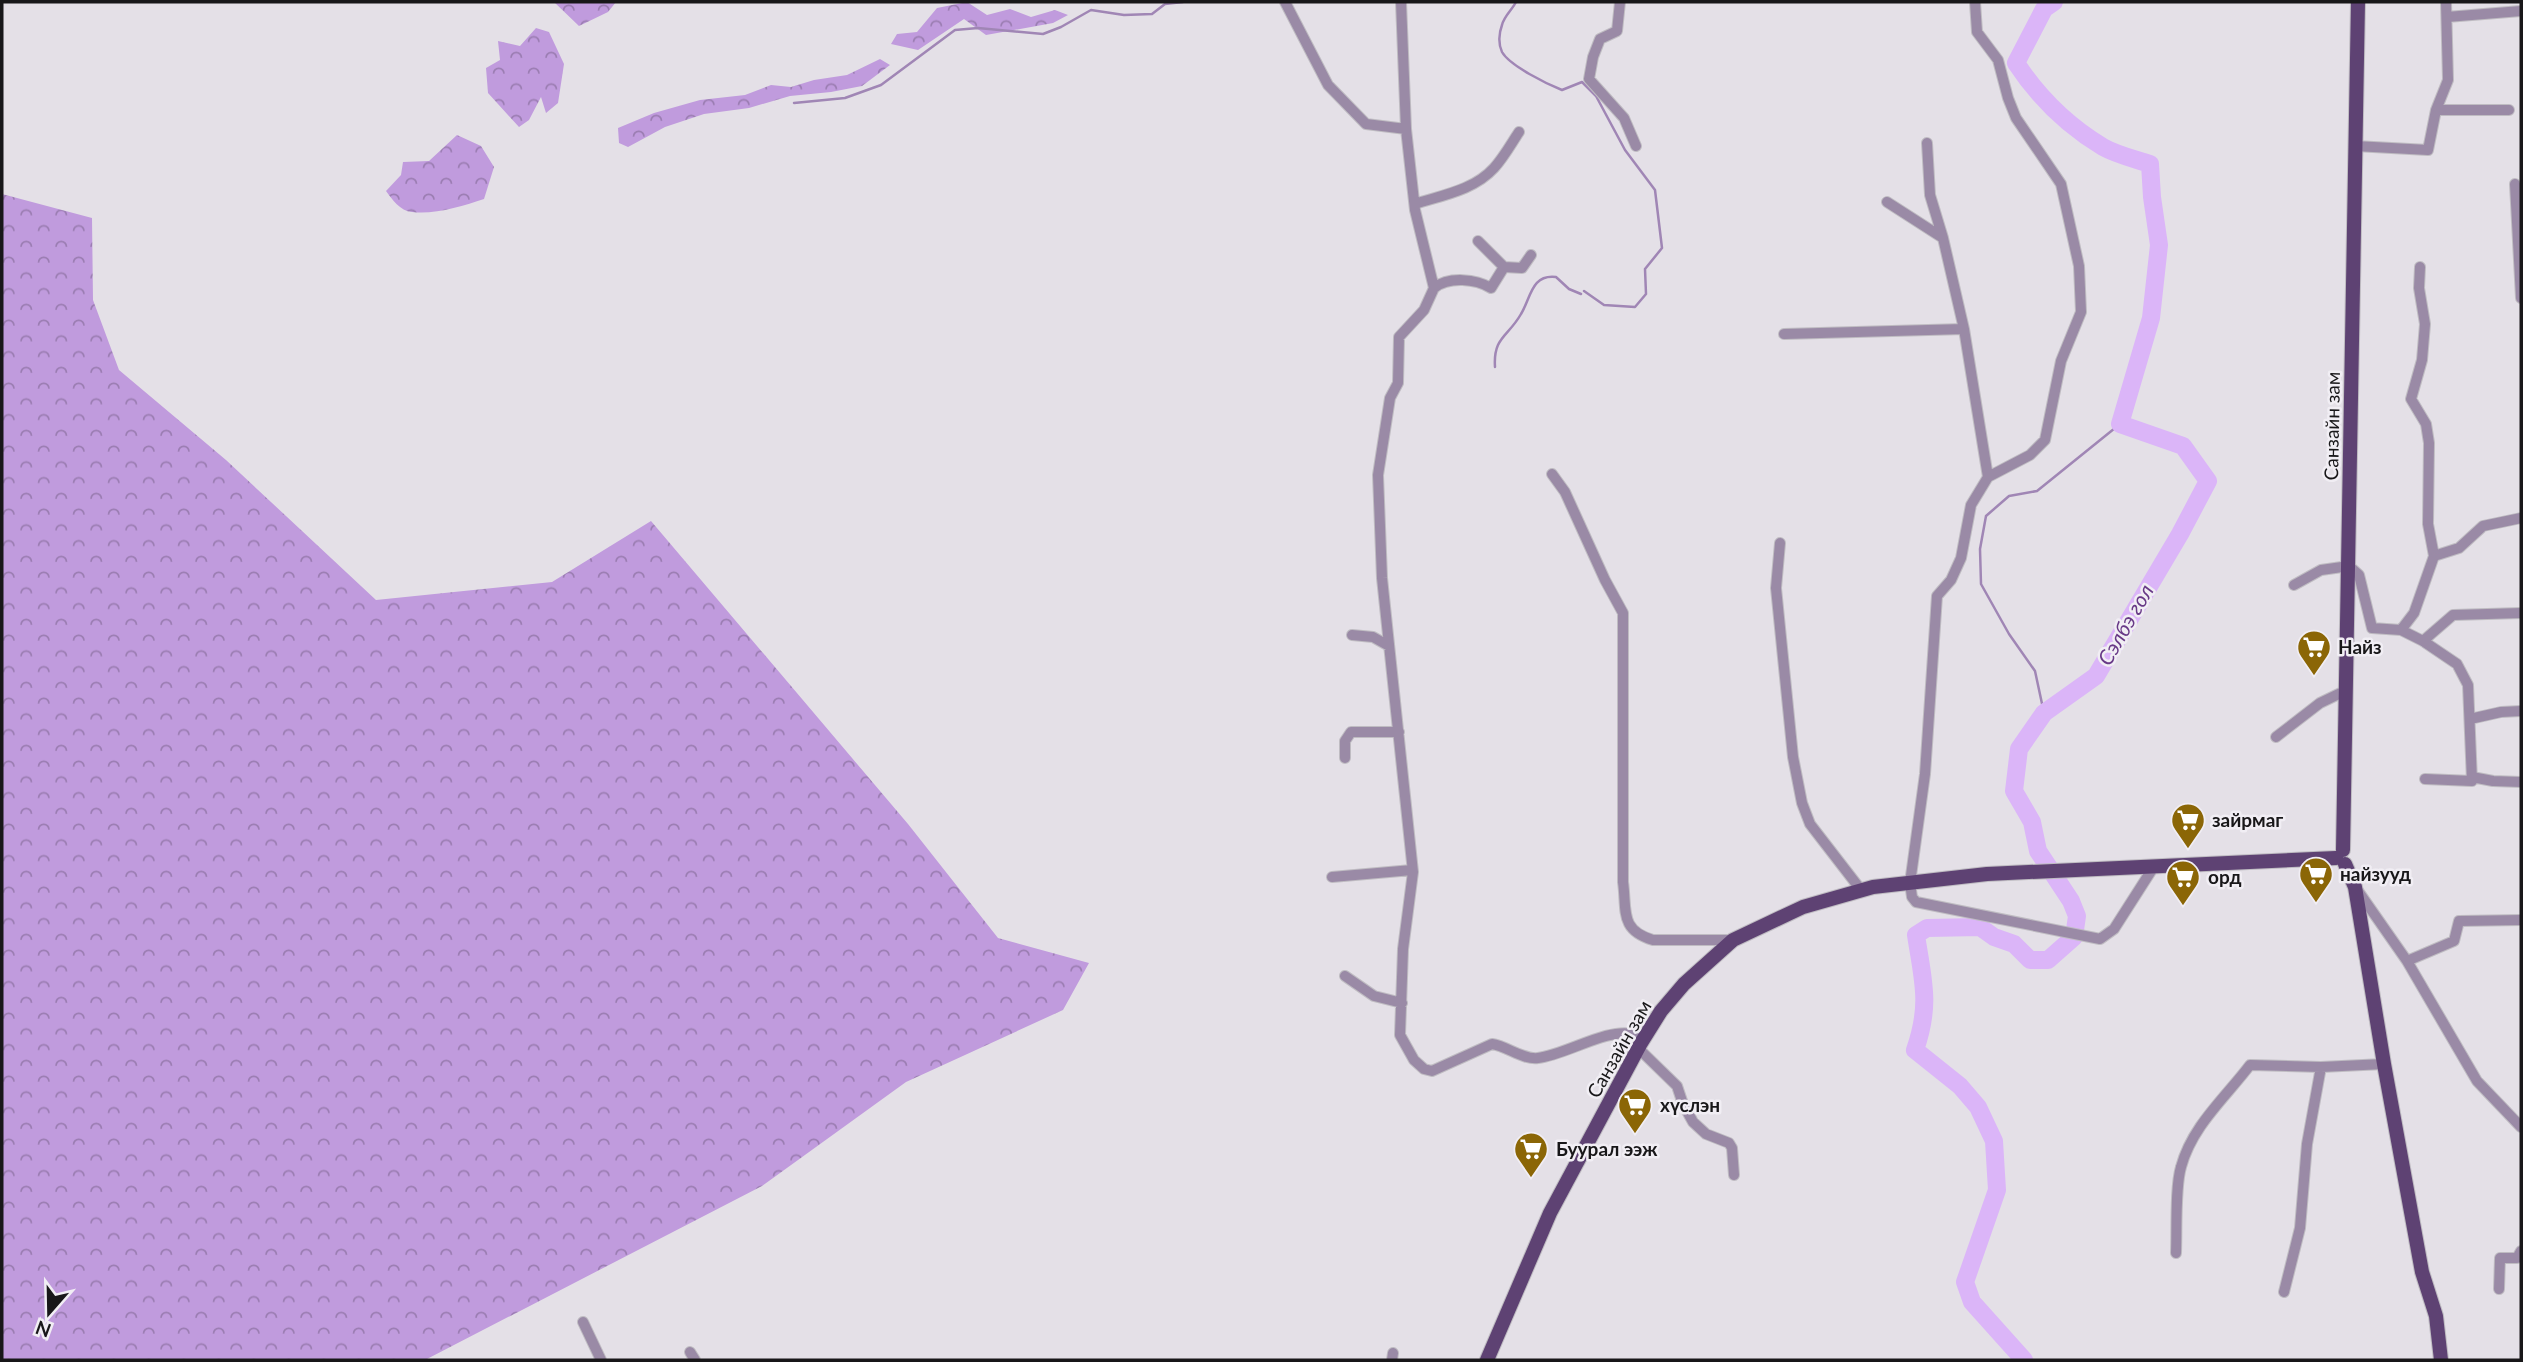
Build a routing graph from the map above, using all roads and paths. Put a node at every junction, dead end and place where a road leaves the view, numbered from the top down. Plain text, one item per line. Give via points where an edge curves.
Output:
1 (1285, 2) edge
2 (1401, 2) edge
3 (1620, 2) edge
4 (1975, 2) edge
5 (2358, 2) edge
6 (2446, 2) edge
7 (2520, 8) edge
8 (2447, 17) junction
9 (2436, 110) junction
10 (2509, 110) dead end
11 (1406, 129) junction
12 (1519, 132) dead end
13 (1927, 143) dead end
14 (1636, 146) dead end
15 (2356, 146) junction
16 (2515, 184) dead end
17 (1887, 202) dead end
18 (1415, 204) junction
19 (1943, 238) junction
20 (1478, 241) dead end
21 (1531, 255) dead end
22 (1504, 267) junction
23 (2420, 267) dead end
24 (1434, 288) junction
25 (2521, 298) edge
26 (1964, 329) junction
27 (1784, 334) dead end
28 (1552, 474) dead end
29 (1988, 477) junction
30 (2521, 518) edge
31 (1780, 543) dead end
32 (2434, 556) junction
33 (2349, 566) junction
34 (2294, 585) dead end
35 (2521, 613) edge
36 (2401, 630) junction
37 (1352, 635) dead end
38 (2423, 641) junction
39 (1389, 646) junction
40 (2347, 690) junction
41 (2521, 711) edge
42 (2470, 719) junction
43 (1399, 732) junction
44 (2276, 737) dead end
45 (1345, 758) dead end
46 (2472, 777) junction
47 (2425, 779) dead end
48 (2521, 782) edge
49 (2341, 858) junction
50 (2154, 868) junction
51 (1412, 870) junction
52 (1332, 877) dead end
53 (1910, 883) junction
54 (2356, 887) junction
55 (1861, 890) junction
56 (2521, 920) edge
57 (1733, 940) junction
58 (2407, 961) junction
59 (1345, 976) dead end
60 (1402, 1003) junction
61 (1640, 1046) junction
62 (2384, 1064) junction
63 (2321, 1067) junction
64 (2521, 1127) edge
65 (1734, 1175) dead end
66 (2521, 1251) edge
67 (2176, 1253) dead end
68 (2499, 1289) dead end
69 (2284, 1292) dead end
70 (583, 1322) dead end
71 (601, 1360) edge
72 (1487, 1360) edge
73 (2441, 1360) edge

1 - 11 street via 1328,85 1366,124
2 - 11 street
3 - 14 street via 1617,32 1600,39 1589,79 1624,118
4 - 29 street via 1977,32 1998,60 2016,118 2061,184 2080,266 2081,312 2061,360 2045,440 2030,455
5 - 15 main road, Санзайн зам
6 - 8 street
7 - 8 street
8 - 9 street via 2448,80
9 - 10 street
9 - 15 street via 2428,150
11 - 18 street
12 - 18 street via 1485,177 1468,188
13 - 19 street via 1930,195
15 - 33 main road, Санзайн зам
16 - 25 street
17 - 19 street
18 - 24 street
19 - 26 street
20 - 22 street
21 - 22 street via 1522,268
22 - 24 street via 1491,288 1478,281 1441,282
23 - 32 street via 2423,360 2411,399 2426,424 2429,443 2428,524
24 - 39 street via 1424,310 1399,337 1398,383 1390,398 1378,475
26 - 27 street
26 - 29 street
28 - 57 street via 1623,613 1625,920 1641,937 1653,940
29 - 53 street via 1971,505 1961,558 1937,596 1925,774
30 - 32 street via 2483,526 2459,548
31 - 55 street via 1776,588 1802,803 1810,824
32 - 36 street via 2414,613
33 - 34 street via 2321,570
33 - 36 street via 2359,575 2372,628
33 - 40 main road, Санзайн зам
35 - 38 street via 2453,615
36 - 38 street
37 - 39 street via 1373,637
38 - 42 street via 2457,664 2468,685
39 - 43 street
40 - 44 street via 2320,703
40 - 49 main road, Санзайн зам
41 - 42 street
42 - 46 street
43 - 45 street via 1352,732
43 - 51 street
46 - 47 street via 2472,781
46 - 48 street
49 - 50 main road
49 - 54 main road
50 - 53 main road, Санзайн зам via 1987,874
50 - 53 street via 2114,929 2101,939 1923,905 1912,897
51 - 52 street
51 - 60 street
53 - 55 main road, Санзайн зам
54 - 58 street
54 - 62 main road
55 - 57 main road, Санзайн зам via 1803,907
56 - 58 street via 2459,921 2454,941
57 - 61 main road, Санзайн зам via 1684,984
58 - 64 street via 2477,1081
59 - 60 street via 1374,996
60 - 61 street via 1400,1035 1414,1059 1432,1071 1492,1044 1533,1059 1618,1033 1632,1034
61 - 65 street via 1677,1086 1693,1122 1706,1134 1729,1143
61 - 72 main road, Санзайн зам via 1550,1213
62 - 63 street
62 - 73 main road
63 - 67 street via 2250,1065 2212,1108 2180,1169
63 - 69 street via 2307,1144 2300,1227
66 - 68 street via 2517,1258 2500,1258
70 - 71 street

